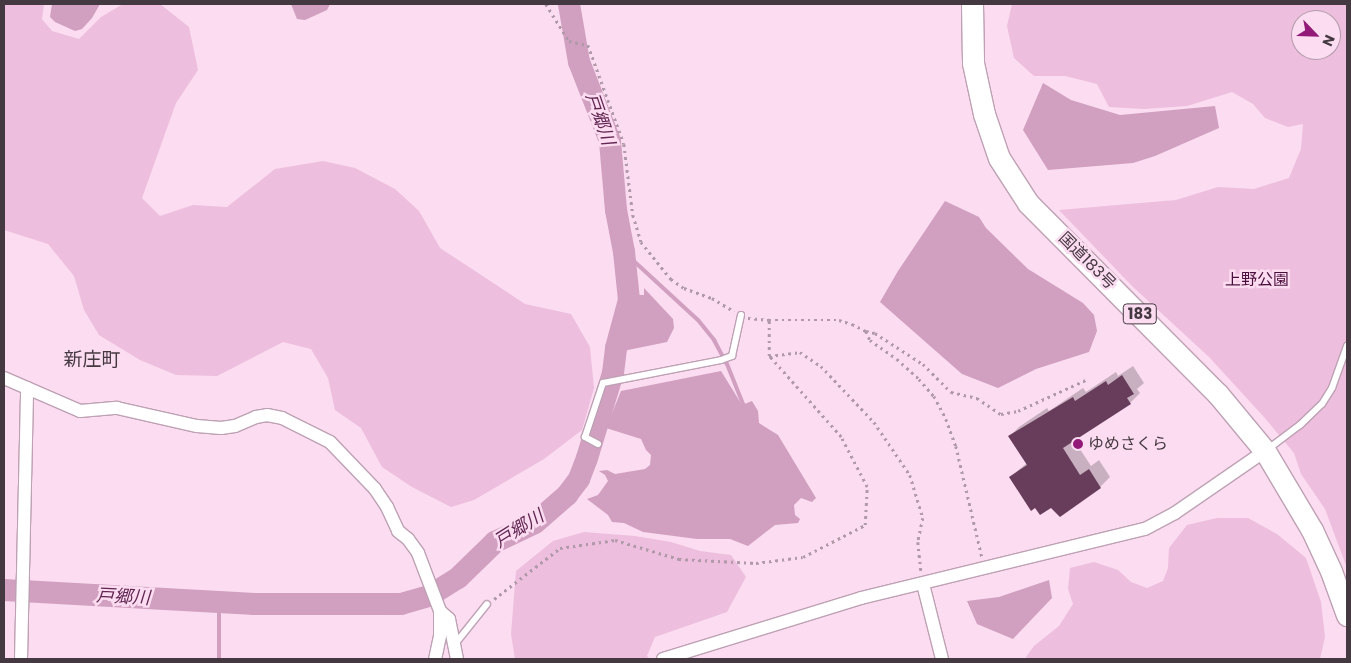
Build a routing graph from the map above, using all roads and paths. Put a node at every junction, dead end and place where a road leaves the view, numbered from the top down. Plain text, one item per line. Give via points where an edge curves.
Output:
1 (546, 4) edge
2 (972, 4) edge
3 (742, 315) junction
4 (769, 320) junction
5 (866, 331) junction
6 (1347, 346) edge
7 (769, 356) junction
8 (4, 378) edge
9 (1088, 379) dead end
10 (27, 388) junction
11 (598, 444) dead end
12 (1265, 451) junction
13 (984, 569) junction
14 (923, 584) junction
15 (487, 604) joint
16 (440, 611) junction
17 (1347, 615) edge
18 (455, 644) junction
19 (21, 659) edge
20 (434, 659) edge
21 (457, 659) edge
22 (663, 659) edge
23 (942, 659) edge

1 - 3 path via 569,41 588,45 624,144 633,215 641,242 679,285
2 - 12 highway, 国道183号 / 183 via 973,63 984,114 999,158 1028,203 1217,393
3 - 4 path
3 - 11 lane via 732,356 602,383 585,437
4 - 5 path via 839,320
4 - 7 path
5 - 9 path via 875,333 923,364 951,392 978,398 1001,414 1018,411
5 - 13 path via 870,340 919,379 934,396 946,418 956,446
6 - 12 lane via 1332,388 1322,404
7 - 14 path via 800,352 820,366 874,422 910,475 923,518 918,542
7 - 15 path via 841,437 867,487 865,525 803,557 756,563 679,558 615,540 560,548
8 - 10 street
10 - 16 street via 80,411 116,408 197,426 221,428 267,415 306,429 330,442 376,489 398,531 418,553
10 - 19 street
12 - 13 street via 1175,513 1145,529
12 - 17 highway, 国道183号 / 183 via 1312,530
13 - 14 street
14 - 22 street via 861,598
14 - 23 street
15 - 18 lane
16 - 18 street via 449,619
16 - 20 street via 440,636
18 - 21 street

